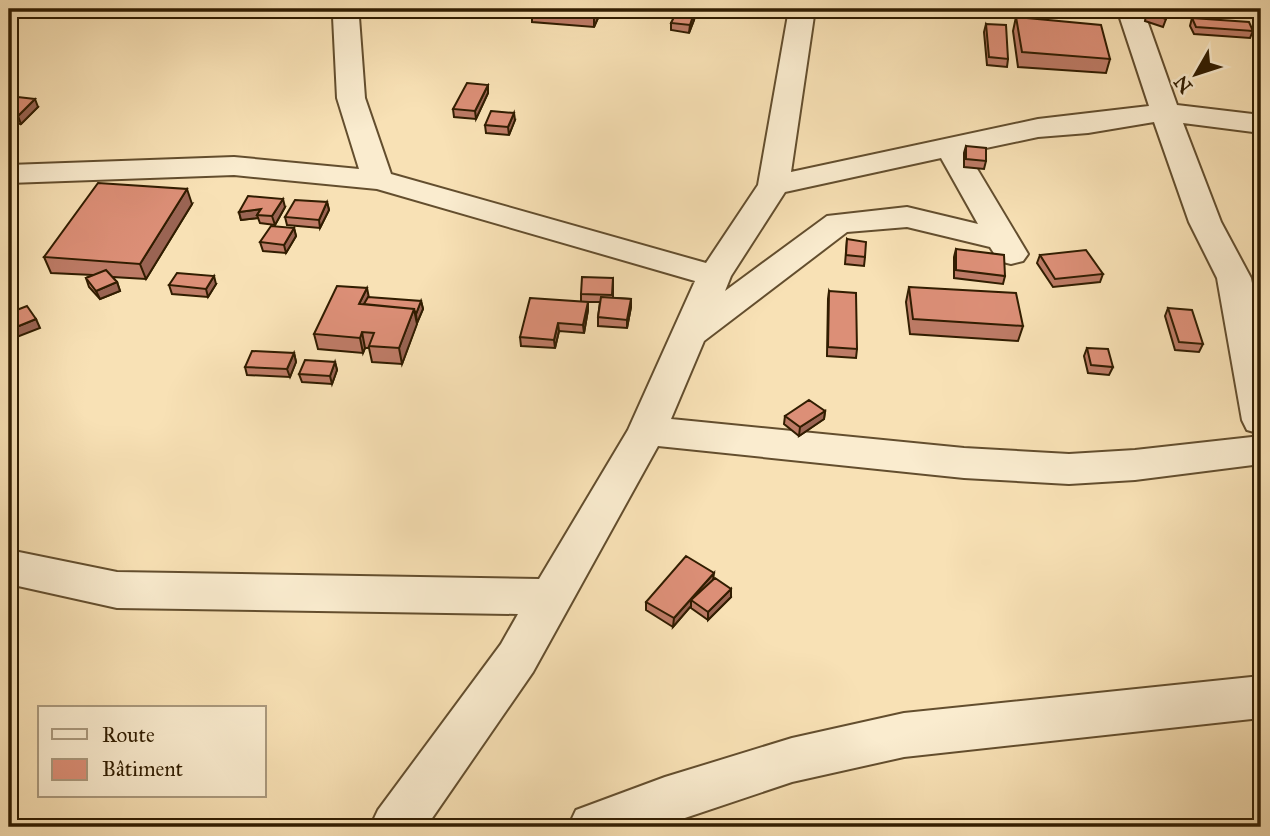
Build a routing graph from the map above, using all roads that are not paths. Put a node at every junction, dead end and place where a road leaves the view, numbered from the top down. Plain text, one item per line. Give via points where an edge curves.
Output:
1 (351, 9) edge
2 (1130, 9) edge
3 (796, 11) edge
4 (1165, 112) junction
5 (1261, 124) edge
6 (949, 146) junction
7 (896, 158) junction
8 (9, 174) edge
9 (378, 180) junction
10 (774, 185) junction
11 (838, 223) junction
12 (714, 276) junction
13 (689, 334) junction
14 (1261, 420) edge
15 (647, 431) junction
16 (1261, 450) edge
17 (9, 567) edge
18 (552, 597) junction
19 (1261, 698) edge
20 (396, 827) edge
21 (594, 827) edge

1 - 9 street via 346,17 351,98
2 - 4 street
3 - 10 street
4 - 5 street
4 - 6 street via 1038,128
4 - 14 street via 1205,222 1234,278
6 - 7 street
6 - 11 street via 1008,249 906,217
7 - 10 street
7 - 11 street
8 - 9 street via 234,166
9 - 12 street
10 - 12 street
11 - 13 street
12 - 13 street
13 - 15 street
15 - 16 street via 1069,469
15 - 18 street
17 - 18 street via 117,590
18 - 20 street via 517,658
19 - 21 street via 904,735 792,760

